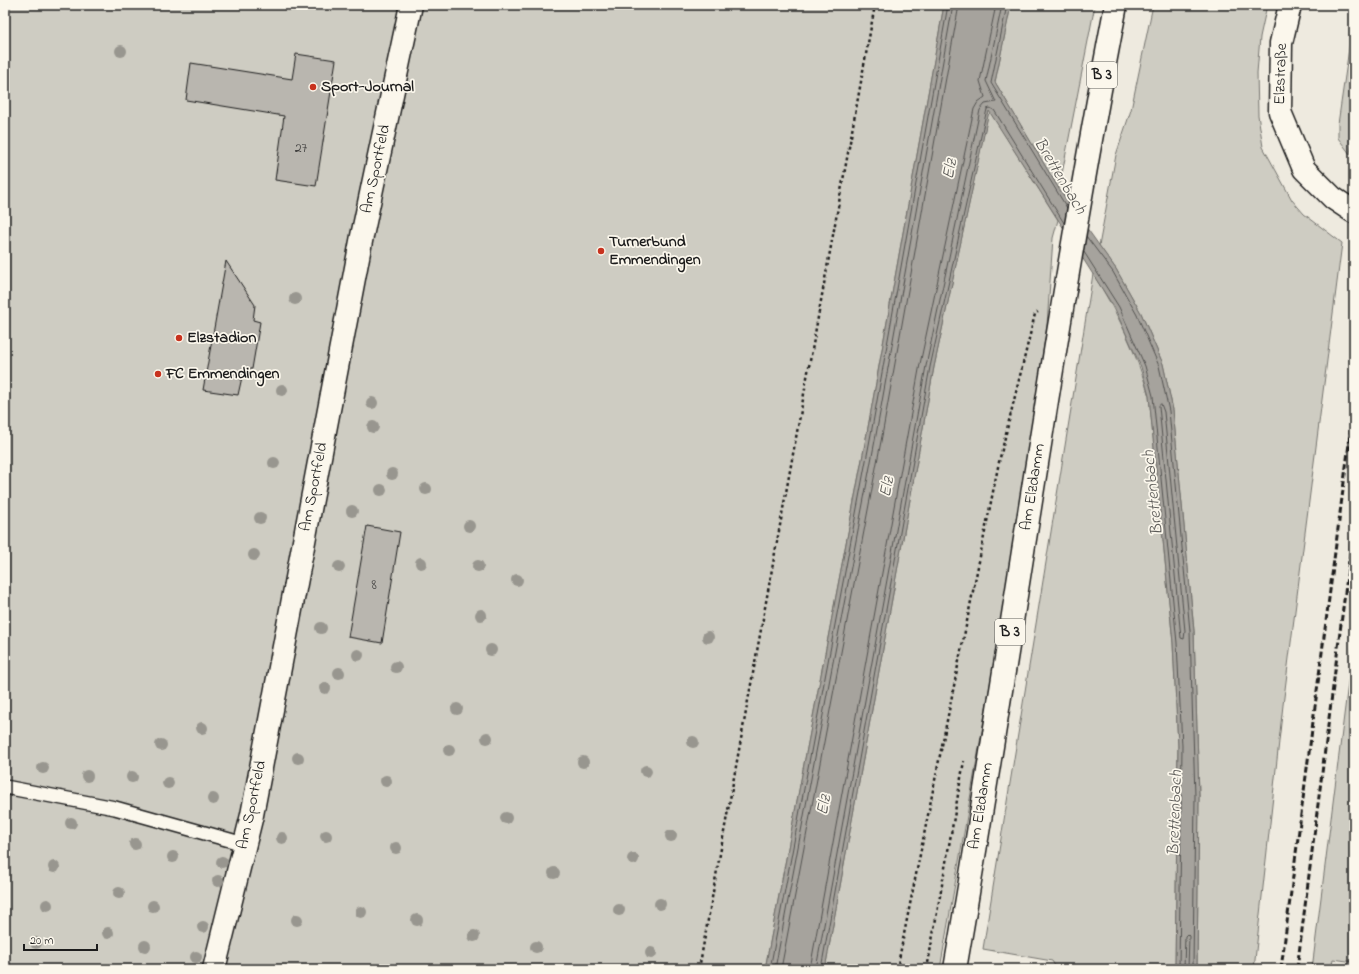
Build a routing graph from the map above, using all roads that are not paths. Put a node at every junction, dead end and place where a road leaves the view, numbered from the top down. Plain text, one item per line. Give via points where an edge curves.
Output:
1 (412, 5) edge
2 (1116, 5) edge
3 (1290, 5) edge
4 (1354, 212) edge
5 (5, 787) edge
6 (244, 844) junction
7 (214, 969) edge
8 (955, 969) edge

1 - 6 street, Am Sportfeld via 362,236 252,814
2 - 8 street, Am Elzdamm / B 3 via 1093,121
3 - 4 street, Elzstraße via 1281,43 1280,112 1304,169 1333,198
5 - 6 lane via 115,808
6 - 7 street, Am Sportfeld

